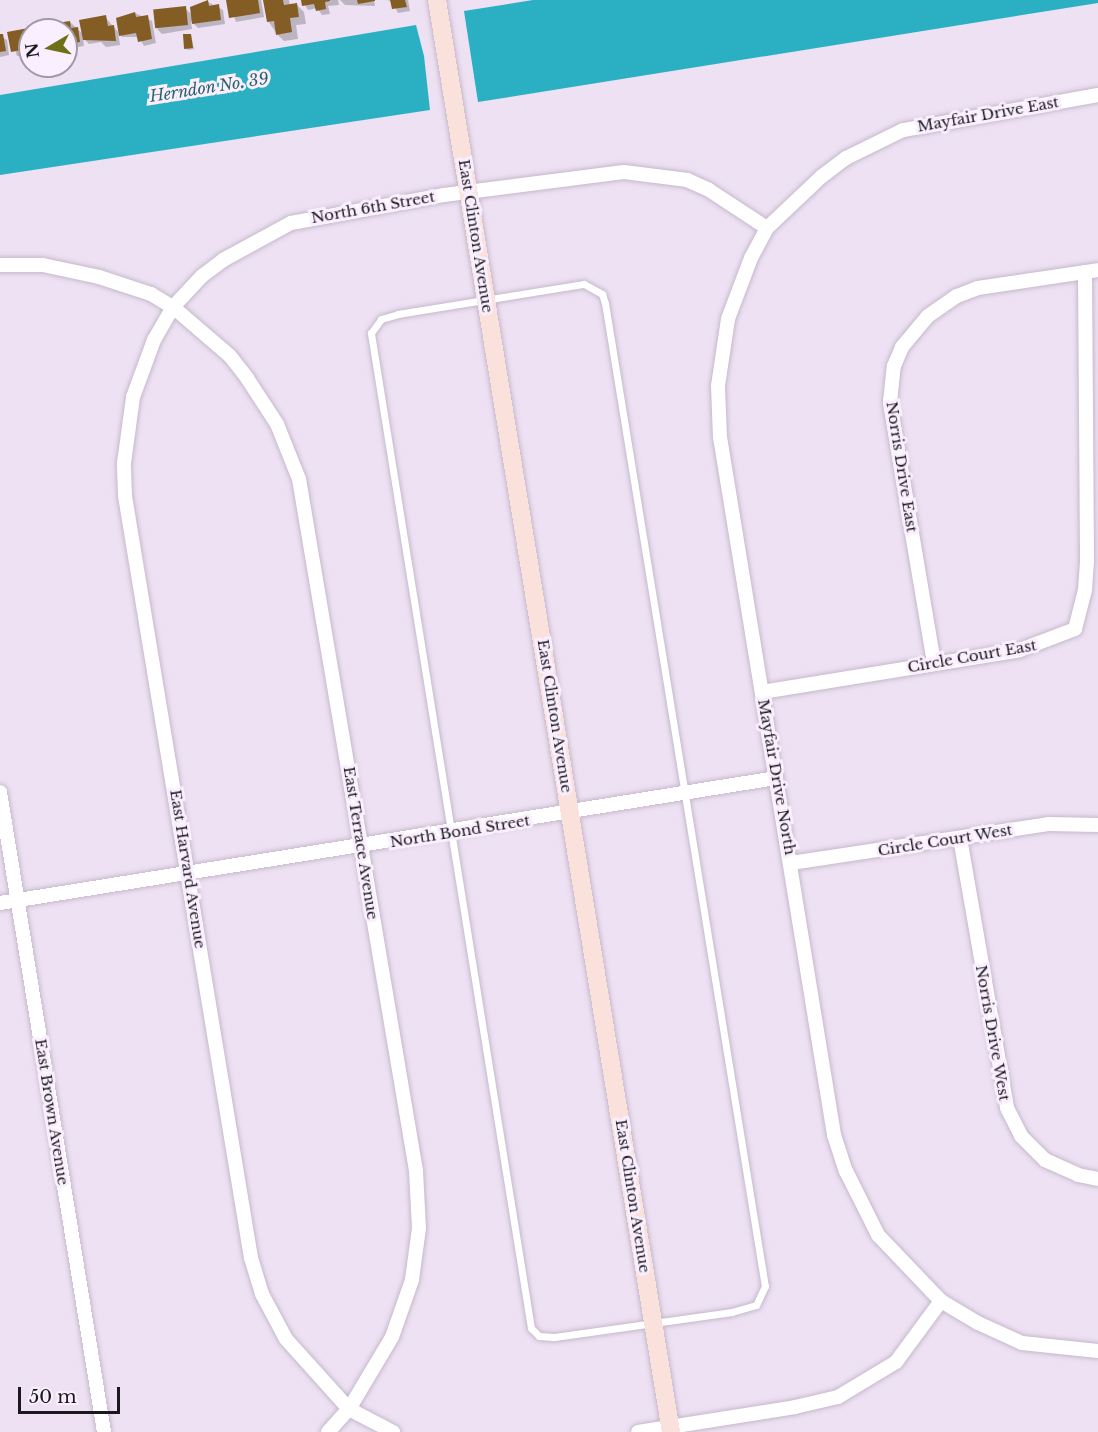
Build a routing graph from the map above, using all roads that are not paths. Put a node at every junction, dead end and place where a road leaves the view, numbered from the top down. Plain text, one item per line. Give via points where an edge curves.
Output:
1 (437, 0) edge
2 (1098, 95) edge
3 (468, 194) junction
4 (767, 228) junction
5 (0, 265) edge
6 (1091, 271) edge
7 (487, 302) junction
8 (173, 307) junction
9 (934, 663) junction
10 (762, 692) junction
11 (776, 778) junction
12 (0, 792) edge
13 (684, 794) junction
14 (570, 812) junction
15 (1098, 825) edge
16 (453, 833) junction
17 (960, 838) junction
18 (362, 847) junction
19 (791, 863) junction
20 (189, 873) junction
21 (17, 900) junction
22 (0, 903) edge
23 (1098, 1179) edge
24 (941, 1300) junction
25 (654, 1322) junction
26 (1098, 1351) edge
27 (349, 1409) junction
28 (671, 1429) edge
29 (104, 1432) edge
30 (328, 1432) edge
31 (393, 1432) edge
32 (638, 1432) edge

1 - 3 main road, East Clinton Avenue
2 - 4 street, Mayfair Drive East via 903,130 846,158
3 - 4 street, North 6th Street via 644,172 687,180 709,190
3 - 7 main road, East Clinton Avenue
3 - 8 street, North 6th Street via 291,223 223,260
4 - 10 street, Mayfair Drive North via 728,318 718,386 720,437
5 - 8 street via 43,265 99,277 151,294
6 - 9 street, Circle Court East via 1086,590 1075,629 1020,650
6 - 9 street, Norris Drive East via 978,288 957,296 914,330 894,366 892,416
7 - 13 lane via 584,284 602,294
7 - 14 main road, East Clinton Avenue
7 - 16 lane via 398,314 381,319 371,333
8 - 18 street, East Terrace Avenue via 230,356 263,400 290,451 307,512
8 - 20 street, East Harvard Avenue via 141,368 127,427 124,463 126,496
9 - 10 street, Circle Court East
10 - 11 street, Mayfair Drive North
11 - 13 street, North Bond Street
11 - 19 street, Mayfair Drive North
12 - 21 street, East Brown Avenue
13 - 14 street, North Bond Street
13 - 25 lane via 765,1286 760,1300 748,1308
14 - 16 street, North Bond Street
14 - 25 main road, East Clinton Avenue
15 - 17 street, Circle Court West via 1048,824
16 - 18 street, North Bond Street
16 - 25 lane via 531,1328 539,1336 575,1336
17 - 19 street, Circle Court West
17 - 23 street, Norris Drive West via 1007,1108 1022,1136 1045,1160
18 - 20 street, North Bond Street
18 - 27 street, East Terrace Avenue via 416,1171 419,1228 412,1280 392,1337
19 - 24 street, Mayfair Drive North via 839,1153 878,1235
20 - 21 street, North Bond Street
20 - 27 street, East Harvard Avenue via 251,1258 262,1294 286,1339
21 - 22 street, North Bond Street
21 - 29 street, East Brown Avenue
24 - 26 street, Mayfair Drive North via 1022,1343
24 - 28 street via 896,1362 858,1387 815,1404
25 - 28 main road, East Clinton Avenue
27 - 30 street, East Terrace Avenue
27 - 31 street
28 - 32 street

